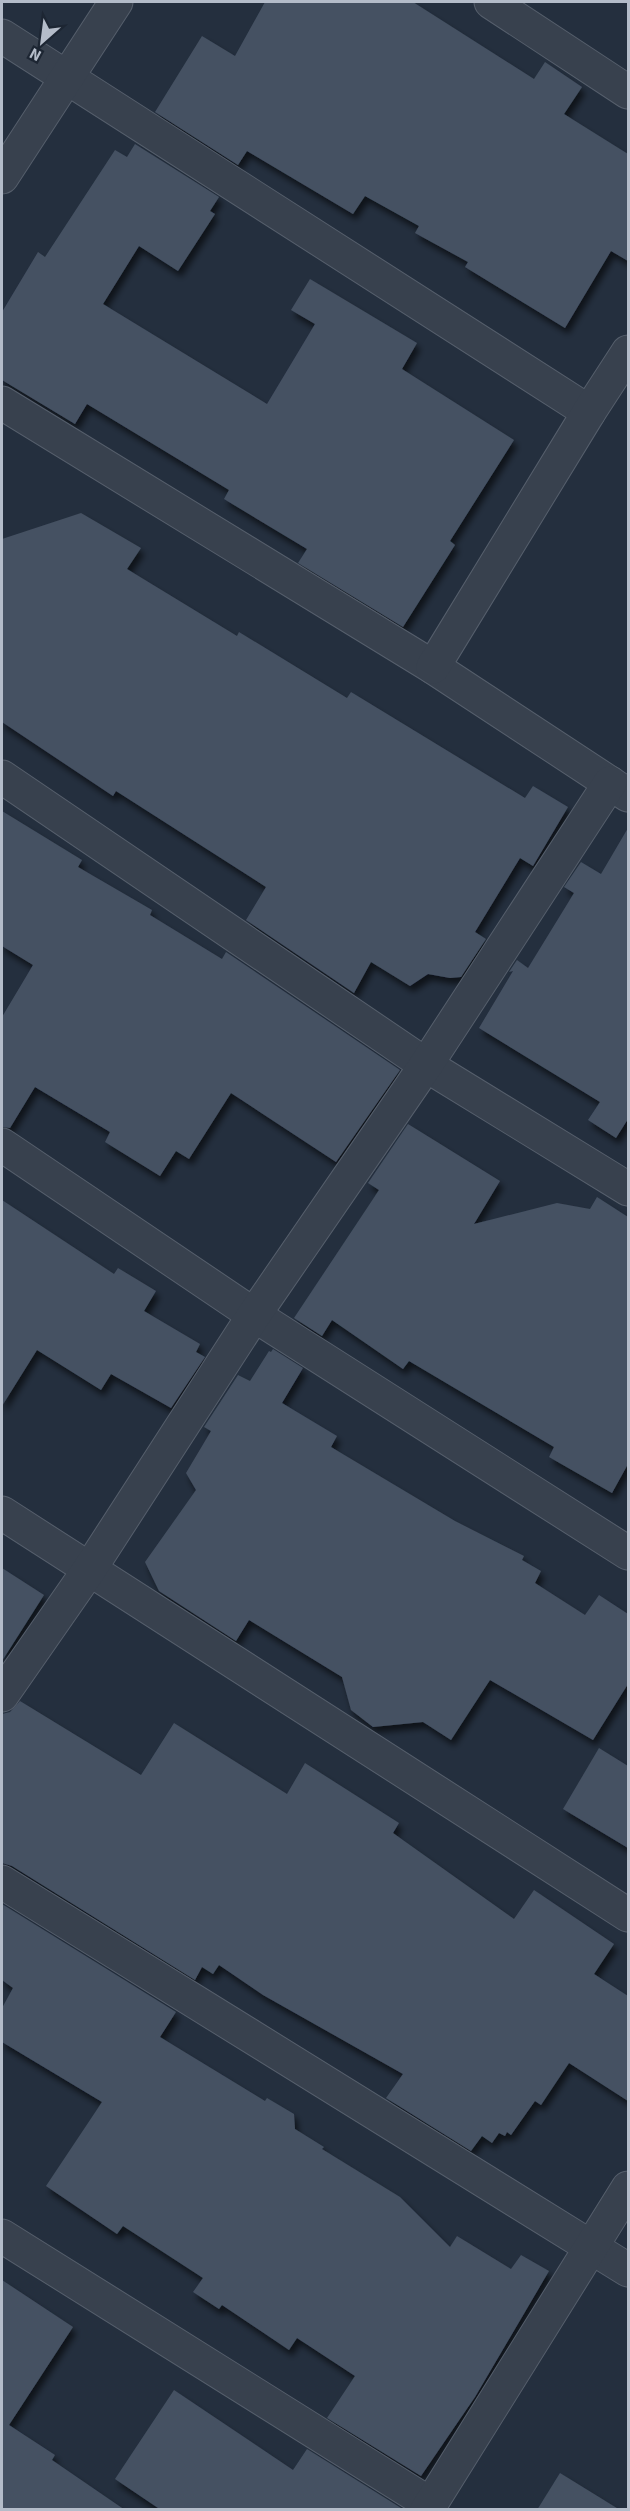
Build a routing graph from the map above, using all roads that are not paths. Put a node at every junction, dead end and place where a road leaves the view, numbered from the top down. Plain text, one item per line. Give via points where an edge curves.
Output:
1 (116, 2) edge
2 (491, 2) edge
3 (2, 36) edge
4 (66, 79) junction
5 (628, 92) edge
6 (2, 177) edge
7 (628, 352) edge
8 (2, 403) edge
9 (589, 412) junction
10 (433, 667) junction
11 (2, 777) edge
12 (619, 789) edge
13 (426, 1065) junction
14 (2, 1144) edge
15 (628, 1189) edge
16 (254, 1315) junction
17 (2, 1513) edge
18 (628, 1552) edge
19 (89, 1570) junction
20 (2, 1695) edge
21 (2, 1882) edge
22 (628, 1915) edge
23 (628, 2188) edge
24 (2, 2236) edge
25 (590, 2246) junction
26 (628, 2270) edge
27 (429, 2507) edge

1 - 4 street
2 - 5 street
3 - 4 street
4 - 6 street
4 - 9 street
7 - 9 street
8 - 10 street
9 - 10 street
10 - 12 street
11 - 13 street
12 - 13 street
13 - 15 street
13 - 16 street
14 - 16 street
16 - 18 street
16 - 19 street
17 - 19 street
19 - 20 street
19 - 22 street
21 - 25 street
23 - 25 street
24 - 27 street
25 - 26 street
25 - 27 street

